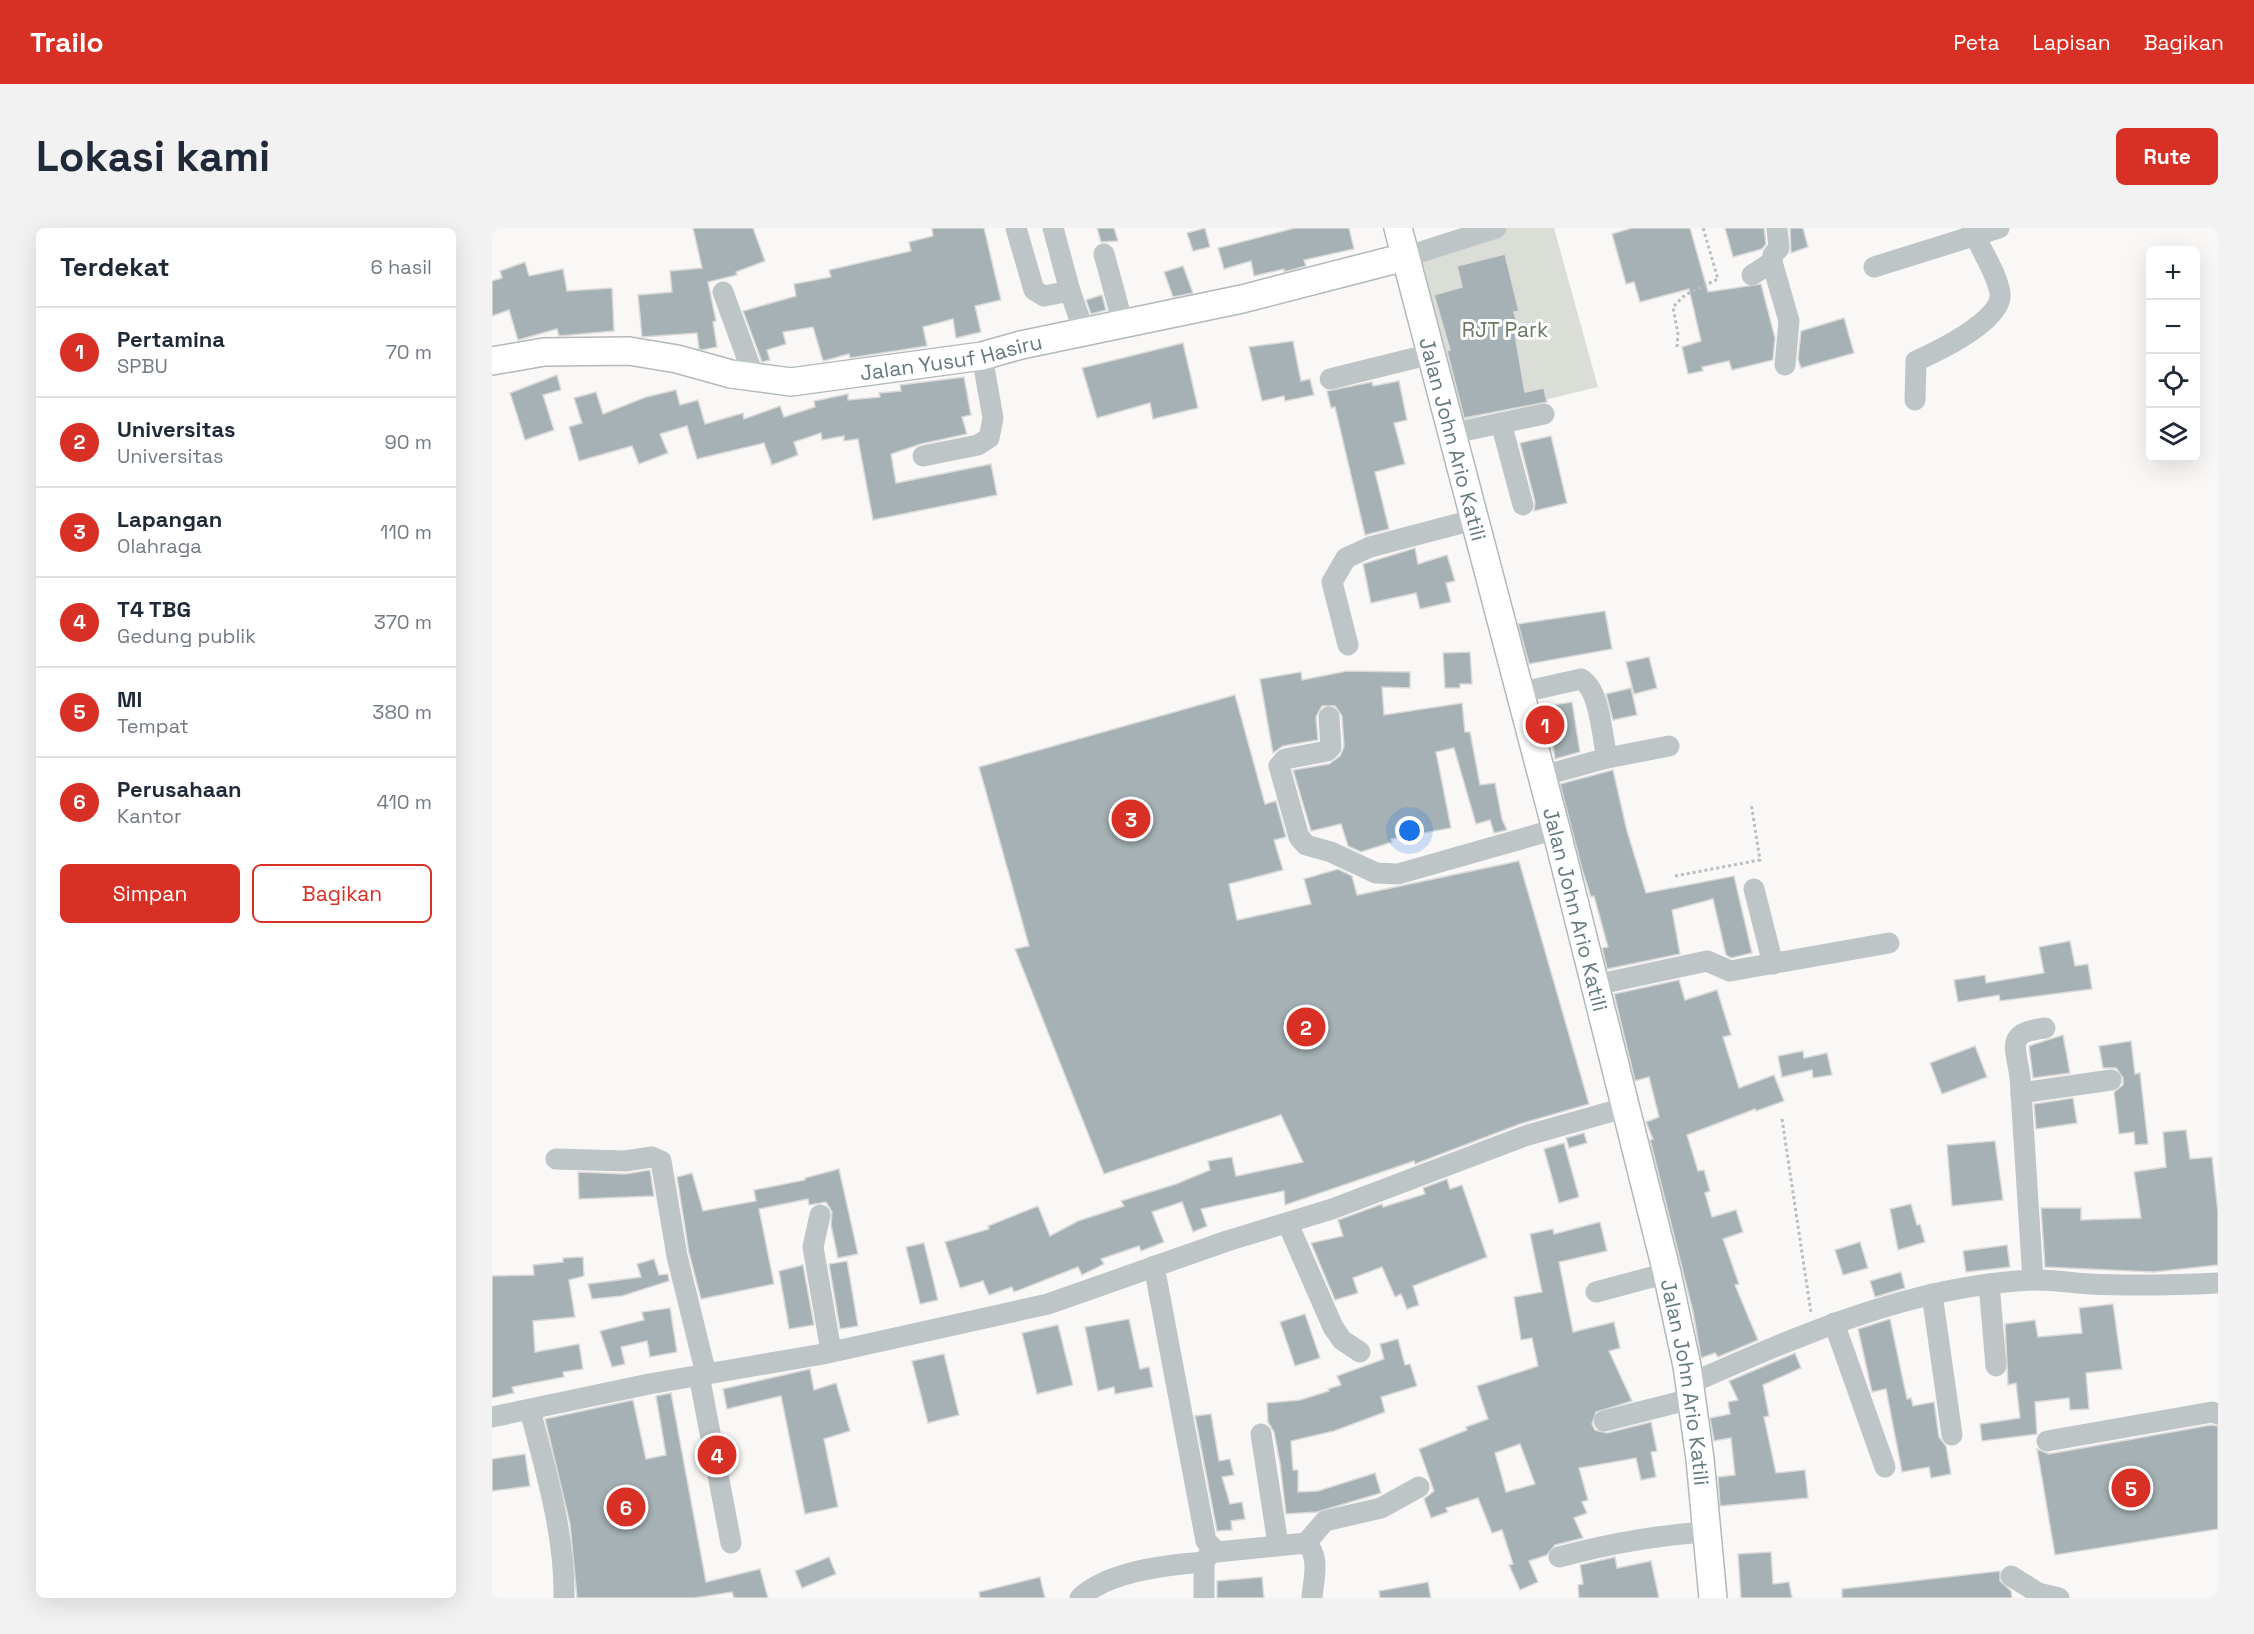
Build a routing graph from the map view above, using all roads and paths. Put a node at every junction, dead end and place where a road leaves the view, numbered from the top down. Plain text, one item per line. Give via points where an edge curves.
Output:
1 (1016, 228) edge
2 (1053, 228) edge
3 (1398, 228) edge
4 (1496, 228) edge
5 (1703, 228) edge
6 (1778, 228) edge
7 (1999, 228) edge
8 (1974, 232) edge
9 (1104, 254) dead end
10 (1405, 257) junction
11 (1772, 262) junction
12 (1874, 267) dead end
13 (1752, 274) dead end
14 (723, 291) dead end
15 (1070, 291) junction
16 (1123, 324) junction
17 (1084, 332) junction
18 (1677, 347) dead end
19 (1431, 354) junction
20 (982, 356) junction
21 (492, 361) edge
22 (1785, 365) dead end
23 (754, 377) junction
24 (1330, 379) dead end
25 (1915, 400) dead end
26 (1544, 414) dead end
27 (1501, 423) junction
28 (1454, 433) junction
29 (923, 456) dead end
30 (1523, 505) dead end
31 (1473, 520) junction
32 (1348, 645) dead end
33 (1521, 695) junction
34 (1329, 717) dead end
35 (1669, 747) dead end
36 (1606, 758) junction
37 (1542, 776) junction
38 (1751, 803) dead end
39 (1556, 829) junction
40 (1676, 876) dead end
41 (1754, 889) dead end
42 (1889, 943) dead end
43 (1773, 964) junction
44 (1595, 986) junction
45 (2045, 1028) dead end
46 (2111, 1080) dead end
47 (2021, 1093) junction
48 (1624, 1108) junction
49 (1782, 1119) dead end
50 (556, 1159) dead end
51 (820, 1215) dead end
52 (1288, 1224) junction
53 (1154, 1266) junction
54 (1667, 1273) junction
55 (2033, 1280) junction
56 (2218, 1283) edge
57 (1989, 1284) junction
58 (1596, 1292) dead end
59 (1932, 1294) junction
60 (1834, 1323) junction
61 (1813, 1329) junction
62 (831, 1351) junction
63 (1360, 1352) dead end
64 (1996, 1366) dead end
65 (702, 1375) junction
66 (1690, 1391) junction
67 (530, 1410) junction
68 (2218, 1414) edge
69 (492, 1417) edge
70 (1604, 1421) dead end
71 (1261, 1434) dead end
72 (1952, 1435) dead end
73 (2047, 1442) dead end
74 (1885, 1467) dead end
75 (1419, 1487) dead end
76 (1707, 1532) junction
77 (730, 1543) dead end
78 (1306, 1543) junction
79 (1278, 1544) junction
80 (1208, 1556) junction
81 (1559, 1557) dead end
82 (2011, 1576) dead end
83 (564, 1598) edge
84 (1080, 1598) edge
85 (1204, 1598) edge
86 (1312, 1598) edge
87 (1713, 1598) edge
88 (2059, 1598) edge

1 - 15 street via 1038,295
2 - 15 street
3 - 10 main road, Jalan John Ario Katili
4 - 10 street
5 - 18 path via 1718,279 1685,295 1673,307
6 - 11 street via 1779,248
7 - 8 street
8 - 12 street
8 - 25 street via 1994,274 2000,295 1998,307 1961,338 1916,362
9 - 16 street
10 - 16 main road, Jalan Yusuf Hasiru via 1242,299
10 - 19 main road, Jalan John Ario Katili
11 - 13 street
11 - 22 street via 1789,321
14 - 23 street
15 - 17 street
16 - 17 main road, Jalan Yusuf Hasiru
17 - 20 main road, Jalan Yusuf Hasiru
19 - 24 street
19 - 28 main road, Jalan John Ario Katili
20 - 23 main road, Jalan Yusuf Hasiru via 791,382
20 - 29 street via 993,418 989,438 978,445
21 - 23 main road, Jalan Yusuf Hasiru via 544,352 629,351
26 - 27 street
27 - 28 street
27 - 30 street
28 - 31 main road, Jalan John Ario Katili
31 - 32 street via 1370,547 1346,558 1332,582
31 - 33 main road, Jalan John Ario Katili
33 - 36 street via 1581,679 1588,683 1594,695
33 - 37 main road, Jalan John Ario Katili
34 - 39 street via 1331,747 1327,751 1285,759 1279,766 1299,837 1306,845 1376,873 1398,874
35 - 36 street
36 - 37 street
37 - 39 main road, Jalan John Ario Katili
38 - 40 path via 1760,860
39 - 44 main road, Jalan John Ario Katili
41 - 43 street
42 - 43 street
43 - 44 street via 1730,971 1707,961
44 - 48 main road, Jalan John Ario Katili
45 - 47 street via 2017,1036
46 - 47 street
47 - 55 street
48 - 52 street via 1525,1136
48 - 54 main road, Jalan John Ario Katili
49 - 61 path
50 - 65 street via 625,1161 652,1157 661,1161
51 - 62 street via 813,1247
52 - 53 street
52 - 63 street via 1333,1327 1342,1340
53 - 62 street via 1048,1304
53 - 80 street
54 - 58 street
54 - 66 main road, Jalan John Ario Katili
55 - 56 street via 2089,1284
55 - 57 street
57 - 59 street
57 - 64 street
59 - 60 street
59 - 72 street
60 - 61 street
60 - 74 street
61 - 66 street
62 - 65 street
65 - 67 street
65 - 77 street
66 - 70 street
66 - 76 main road, Jalan John Ario Katili
67 - 69 street
67 - 83 street via 554,1501 564,1568
68 - 73 street
71 - 79 street
75 - 78 street via 1381,1508 1324,1521
76 - 81 street via 1616,1542
76 - 87 main road, Jalan John Ario Katili
78 - 79 street
78 - 86 street via 1315,1562
79 - 80 street
80 - 84 street via 1137,1571
80 - 85 street
82 - 88 street via 2038,1593

